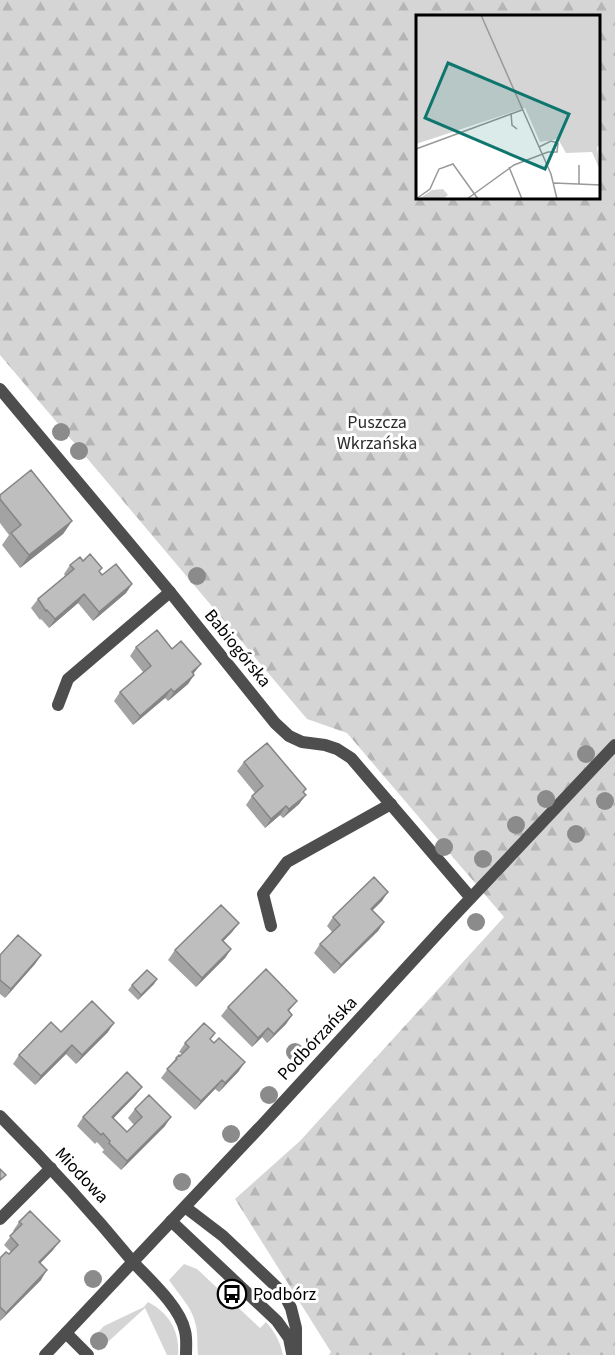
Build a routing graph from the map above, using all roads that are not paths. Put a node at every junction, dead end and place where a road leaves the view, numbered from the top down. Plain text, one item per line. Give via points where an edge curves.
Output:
1 (0, 389) edge
2 (170, 592) junction
3 (58, 705) dead end
4 (615, 745) edge
5 (390, 804) junction
6 (471, 898) junction
7 (271, 926) dead end
8 (0, 1116) edge
9 (51, 1168) junction
10 (185, 1207) junction
11 (0, 1219) edge
12 (171, 1221) junction
13 (133, 1262) junction
14 (66, 1333) junction
15 (45, 1355) edge
16 (88, 1355) edge
17 (186, 1355) edge
18 (295, 1355) edge

1 - 2 street, Babiogórska
2 - 3 street via 68,679
2 - 5 street, Babiogórska via 275,723 302,742 326,745 351,758
4 - 6 street, Podbórzańska
5 - 6 street, Babiogórska
5 - 7 street via 287,862 263,894
6 - 10 street, Podbórzańska
8 - 9 street, Miodowa
9 - 11 street
9 - 13 street, Miodowa
10 - 12 street, Podbórzańska
10 - 18 street via 224,1236 284,1294 295,1321
12 - 13 street, Podbórzańska
12 - 18 street via 277,1321
13 - 14 street, Podbórzańska
13 - 17 street, Miodowa via 183,1322
14 - 15 street, Podbórzańska
14 - 16 street

